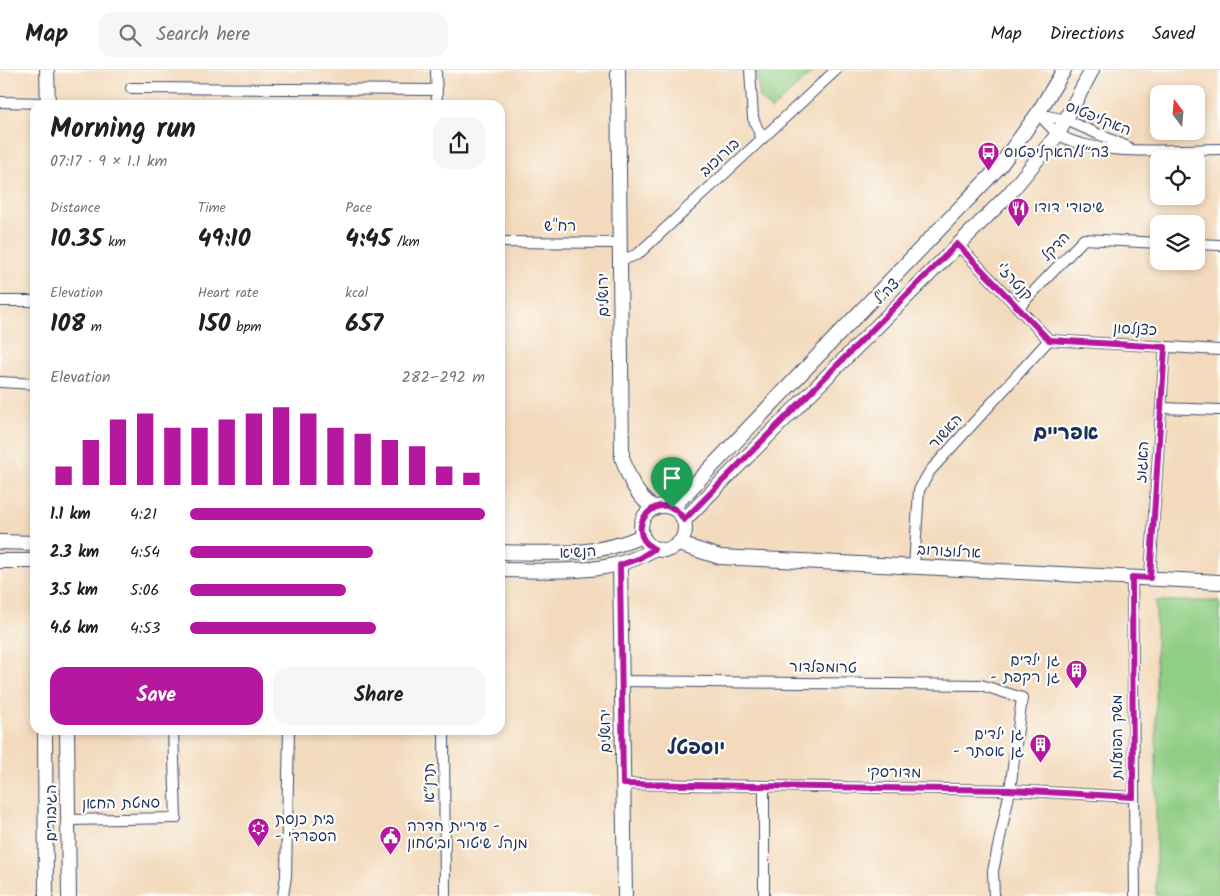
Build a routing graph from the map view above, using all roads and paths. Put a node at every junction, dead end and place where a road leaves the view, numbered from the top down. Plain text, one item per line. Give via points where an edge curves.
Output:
1 (47, 70) edge
2 (436, 70) edge
3 (618, 70) edge
4 (750, 70) edge
5 (836, 70) edge
6 (1064, 70) edge
7 (1092, 70) edge
8 (131, 88) dead end
9 (437, 90) junction
10 (48, 100) edge
11 (437, 100) edge
12 (0, 102) edge
13 (30, 103) edge
14 (1038, 114) junction
15 (1066, 120) junction
16 (1058, 134) junction
17 (762, 140) junction
18 (1133, 149) junction
19 (1220, 150) edge
20 (505, 242) edge
21 (620, 242) junction
22 (1150, 242) edge
23 (957, 244) junction
24 (1205, 244) edge
25 (1220, 245) edge
26 (620, 261) junction
27 (0, 301) edge
28 (30, 301) edge
29 (1018, 308) junction
30 (1049, 340) junction
31 (1165, 347) junction
32 (1220, 350) edge
33 (0, 382) edge
34 (30, 384) edge
35 (1161, 408) junction
36 (1220, 410) edge
37 (654, 508) junction
38 (672, 508) junction
39 (684, 520) junction
40 (642, 536) junction
41 (0, 542) edge
42 (30, 543) edge
43 (679, 544) junction
44 (654, 549) junction
45 (505, 552) edge
46 (0, 561) edge
47 (30, 561) edge
48 (620, 565) junction
49 (914, 566) junction
50 (505, 570) edge
51 (1132, 577) junction
52 (1150, 578) junction
53 (1220, 582) edge
54 (622, 681) junction
55 (45, 735) edge
56 (67, 735) edge
57 (173, 735) edge
58 (290, 735) edge
59 (444, 735) edge
60 (623, 784) junction
61 (764, 786) junction
62 (1010, 790) junction
63 (1133, 797) junction
64 (68, 820) junction
65 (46, 896) edge
66 (68, 896) edge
67 (283, 896) edge
68 (446, 896) edge
69 (625, 896) edge
70 (764, 896) edge
71 (994, 896) edge
72 (1135, 896) edge

1 - 10 main road
2 - 9 street
3 - 21 main road, ירושלים
4 - 17 street via 753,118
5 - 17 street, בורוכוב
6 - 14 main road, צה"ל
7 - 15 main road, צה"ל
8 - 9 street
9 - 11 street
12 - 13 street
14 - 15 street, האקליפטוס
14 - 16 street, האקליפטוס
14 - 38 main road, צה"ל via 1000,166 969,200
15 - 16 main road, צה"ל
15 - 18 street, האקליפטוס
16 - 18 street, האקליפטוס via 1086,145
16 - 23 main road, צה"ל via 1009,194
17 - 26 street, בורוכוב via 638,254
18 - 19 street, האקליפטוס
20 - 21 street, רח"ש
21 - 26 main road, ירושלים
22 - 29 street, הדקל via 1084,239
23 - 29 street, קנטרז'י
23 - 39 main road, צה"ל
24 - 25 street
26 - 37 main road, ירושלים via 622,457 631,484 641,499
27 - 28 street
29 - 30 street, קנטרז'י
30 - 31 street, כצנלסון
30 - 49 street, האשור via 930,471 919,490
31 - 32 street, כצנלסון
31 - 35 street, האגוז
33 - 34 street
35 - 36 street
35 - 52 street, האגוז
37 - 38 main road
37 - 40 main road via 644,516 640,530
38 - 39 main road
39 - 43 main road via 685,533
40 - 44 main road
40 - 45 main road, הנשיא via 605,549 558,553
41 - 42 main road
43 - 44 main road via 667,550
43 - 49 main road, ארלוזורוב via 720,557
44 - 48 main road, הנשיא
46 - 47 main road
48 - 50 main road, הנשיא via 571,570
48 - 54 main road, ירושלים
49 - 51 main road, ארלוזורוב
51 - 52 main road, ארלוזורוב
51 - 63 street, משק הפועלות
52 - 53 main road, ארלוזורוב
54 - 60 main road, ירושלים
54 - 62 street, טרומפלדור via 981,685 1022,698
55 - 65 main road, הגיבורים
56 - 64 main road, הגיבורים
57 - 64 street, סמטת החאן via 176,818
58 - 67 street
59 - 68 street, תרנ״א
60 - 61 street, מדורסקי
60 - 69 main road, ירושלים
61 - 62 street, מדורסקי
61 - 70 street
62 - 63 street, מדורסקי
62 - 71 street via 993,872
63 - 72 street, משק הפועלות
64 - 66 main road, הגיבורים

